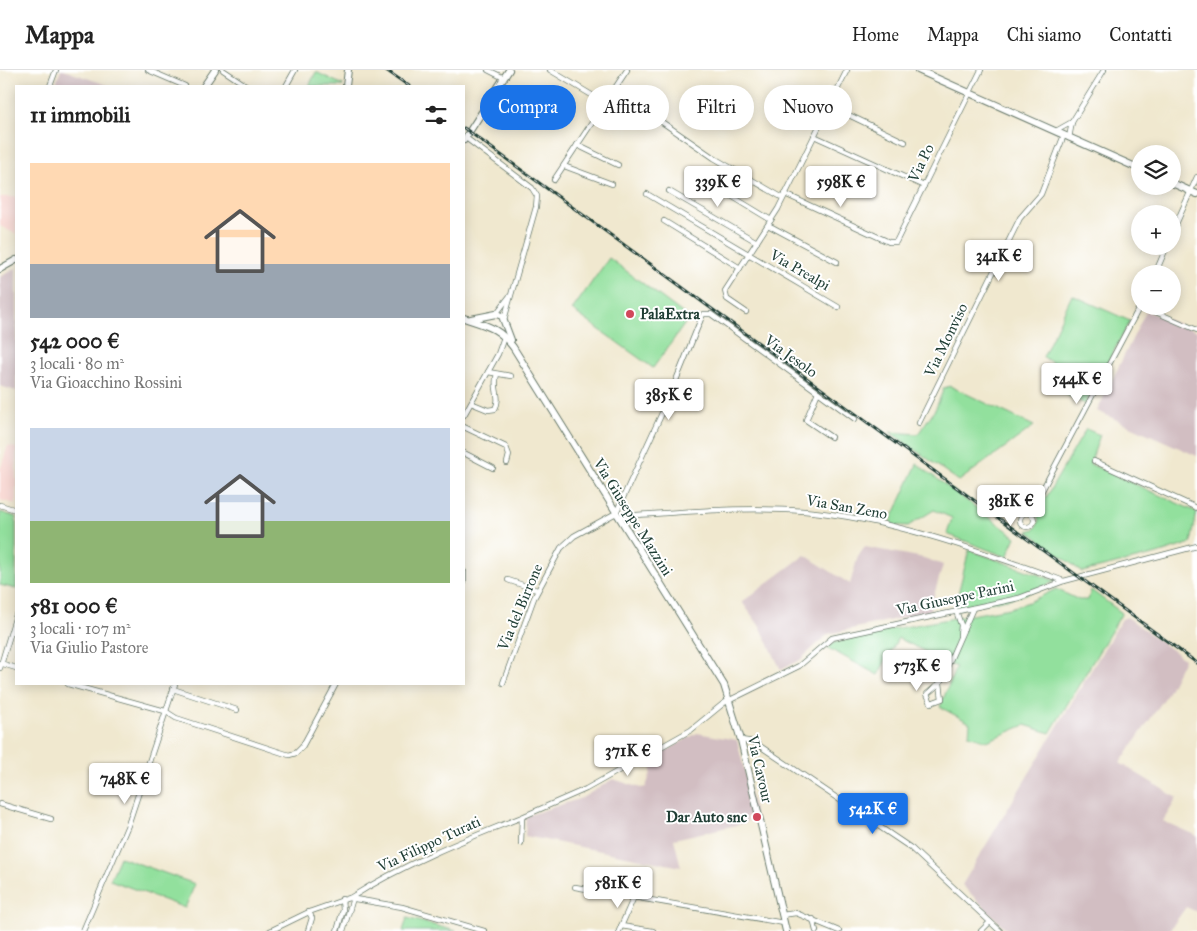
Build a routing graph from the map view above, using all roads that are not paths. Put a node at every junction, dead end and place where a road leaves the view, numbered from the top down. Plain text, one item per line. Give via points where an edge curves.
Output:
1 (56, 70) edge
2 (148, 70) edge
3 (215, 70) edge
4 (223, 70) edge
5 (294, 70) edge
6 (348, 70) edge
7 (488, 70) edge
8 (509, 70) edge
9 (550, 70) edge
10 (627, 70) edge
11 (847, 70) edge
12 (918, 70) edge
13 (982, 70) edge
14 (1104, 70) edge
15 (504, 78) junction
16 (50, 85) edge
17 (183, 85) edge
18 (205, 85) edge
19 (246, 85) edge
20 (286, 85) edge
21 (346, 85) edge
22 (617, 85) edge
23 (840, 85) edge
24 (586, 92) edge
25 (970, 93) junction
26 (852, 116) edge
27 (1072, 122) junction
28 (669, 127) edge
29 (587, 130) edge
30 (817, 130) edge
31 (1055, 131) junction
32 (814, 136) junction
33 (1066, 137) junction
34 (465, 139) edge
35 (906, 142) dead end
36 (577, 145) junction
37 (618, 165) dead end
38 (1131, 165) edge
39 (564, 166) junction
40 (1197, 177) edge
41 (554, 180) dead end
42 (710, 183) dead end
43 (612, 184) dead end
44 (924, 186) junction
45 (1181, 188) edge
46 (669, 191) dead end
47 (1194, 193) edge
48 (647, 194) dead end
49 (784, 196) junction
50 (1181, 217) edge
51 (772, 220) junction
52 (664, 221) dead end
53 (768, 225) junction
54 (757, 242) junction
55 (748, 255) junction
56 (15, 261) edge
57 (838, 262) dead end
58 (15, 266) edge
59 (740, 268) junction
60 (0, 269) edge
61 (0, 274) edge
62 (511, 294) junction
63 (838, 307) dead end
64 (746, 312) dead end
65 (495, 315) junction
66 (1136, 315) edge
67 (1162, 315) edge
68 (465, 318) edge
69 (465, 318) edge
70 (504, 322) junction
71 (494, 327) junction
72 (1197, 330) edge
73 (504, 335) junction
74 (511, 346) junction
75 (498, 354) junction
76 (488, 372) junction
77 (497, 374) junction
78 (510, 376) dead end
79 (818, 392) junction
80 (470, 403) junction
81 (465, 413) edge
82 (855, 420) dead end
83 (918, 424) dead end
84 (465, 427) edge
85 (832, 437) dead end
86 (465, 454) edge
87 (1094, 461) dead end
88 (507, 463) dead end
89 (493, 468) dead end
90 (0, 505) edge
91 (1197, 508) edge
92 (15, 510) edge
93 (1030, 513) dead end
94 (617, 515) junction
95 (1197, 546) edge
96 (508, 580) dead end
97 (1064, 581) junction
98 (538, 590) junction
99 (973, 608) junction
100 (956, 611) junction
101 (15, 618) edge
102 (960, 638) junction
103 (0, 665) edge
104 (15, 668) edge
105 (503, 683) dead end
106 (940, 683) junction
107 (72, 685) edge
108 (175, 685) edge
109 (335, 685) edge
110 (173, 689) junction
111 (730, 700) junction
112 (237, 710) dead end
113 (165, 711) junction
114 (741, 740) junction
115 (0, 804) edge
116 (522, 816) junction
117 (51, 820) dead end
118 (521, 843) dead end
119 (574, 887) dead end
120 (351, 898) junction
121 (342, 899) junction
122 (633, 899) junction
123 (309, 912) junction
124 (782, 915) junction
125 (813, 920) junction
126 (990, 922) junction
127 (784, 923) junction
128 (621, 926) junction
129 (83, 931) edge
130 (270, 931) edge
131 (308, 931) edge
132 (337, 931) edge
133 (343, 931) edge
134 (484, 931) edge
135 (619, 931) edge
136 (654, 931) edge
137 (786, 931) edge
138 (816, 931) edge
139 (840, 931) edge
140 (981, 931) edge
141 (1000, 931) edge

1 - 16 street
2 - 17 street
3 - 18 street
4 - 19 street
5 - 20 street
6 - 21 street
7 - 15 street
8 - 15 street
9 - 24 street
10 - 22 street
11 - 23 street, Via Prealpi
12 - 25 street
13 - 25 street, Via Po
14 - 27 street
15 - 34 street
25 - 31 street
25 - 44 street, Via Po
26 - 35 street
27 - 31 street
27 - 33 street, Via Monviso
28 - 49 street via 714,158
29 - 36 street
30 - 32 street, Via Prealpi
31 - 33 street
32 - 44 street
32 - 49 street, Via Prealpi
33 - 38 street
33 - 83 street, Via Monviso via 1041,194 1021,215
34 - 62 street via 526,183 538,196
36 - 37 street
36 - 39 street
39 - 41 street
39 - 43 street
40 - 47 street
42 - 51 street
44 - 49 street, Via Po via 894,242
45 - 47 street
46 - 54 street
47 - 50 street
48 - 55 street
49 - 51 street, Via Prealpi
51 - 53 street, Via Prealpi
52 - 59 street
53 - 54 street, Via Prealpi
53 - 57 street, Via Prealpi
54 - 55 street, Via Prealpi
55 - 59 street, Via Prealpi
55 - 63 street, Via Prealpi
56 - 60 street
58 - 61 street
59 - 64 street, Via Prealpi via 725,294 728,300
62 - 65 street
62 - 70 street
65 - 68 street
65 - 70 street via 502,316
65 - 71 street via 490,319
66 - 93 street
67 - 72 street
69 - 71 street
70 - 71 street via 501,327
70 - 74 street, Via Giuseppe Mazzini
71 - 73 street, Via Giuseppe Mazzini
73 - 74 street, Via Giuseppe Mazzini
73 - 75 street
74 - 75 street
74 - 94 street, Via Giuseppe Mazzini
75 - 76 street
76 - 77 street
76 - 80 street
77 - 78 street
77 - 80 street via 494,386 498,399 494,408 488,410
79 - 82 street, Via Jesolo
79 - 85 street via 806,420
79 - 94 street, Via Jesolo via 711,314 702,315
80 - 81 street
84 - 88 street via 506,447
86 - 89 street
87 - 91 street
90 - 92 street
94 - 97 street, Via San Zeno via 750,510 816,513 965,546
94 - 98 street, Via del Birrone via 566,542
94 - 111 street, Via Giuseppe Mazzini
95 - 97 street, Via Giuseppe Parini
96 - 98 street
97 - 99 street, Via Giuseppe Parini via 1022,597
98 - 105 street, Via del Birrone
99 - 100 street, Via Giuseppe Parini
99 - 102 street
100 - 102 street via 961,625
100 - 111 street, Via Giuseppe Parini via 832,638 798,666
101 - 103 street
102 - 106 street
103 - 104 street
106 - 106 street via 927,694 931,702 942,699
107 - 113 street
108 - 110 street
109 - 113 street via 303,746 292,755 224,735
110 - 112 street
110 - 113 street
111 - 114 street, Via Cavour
111 - 116 street, Via Filippo Turati via 694,728 602,781
113 - 129 street via 128,825
114 - 124 street, Via Cavour
114 - 126 street via 754,742 911,848
115 - 117 street
116 - 118 street
116 - 120 street, Via Filippo Turati via 422,858 365,887
119 - 122 street
120 - 121 street
120 - 133 street
120 - 134 street via 402,907
121 - 123 street
121 - 132 street via 343,910
122 - 127 street
122 - 128 street
123 - 130 street
123 - 131 street via 312,918
124 - 125 street via 796,913
124 - 127 street, Via Cavour
125 - 138 street
125 - 139 street
126 - 140 street
126 - 141 street
127 - 137 street, Via Cavour
128 - 135 street
128 - 136 street

